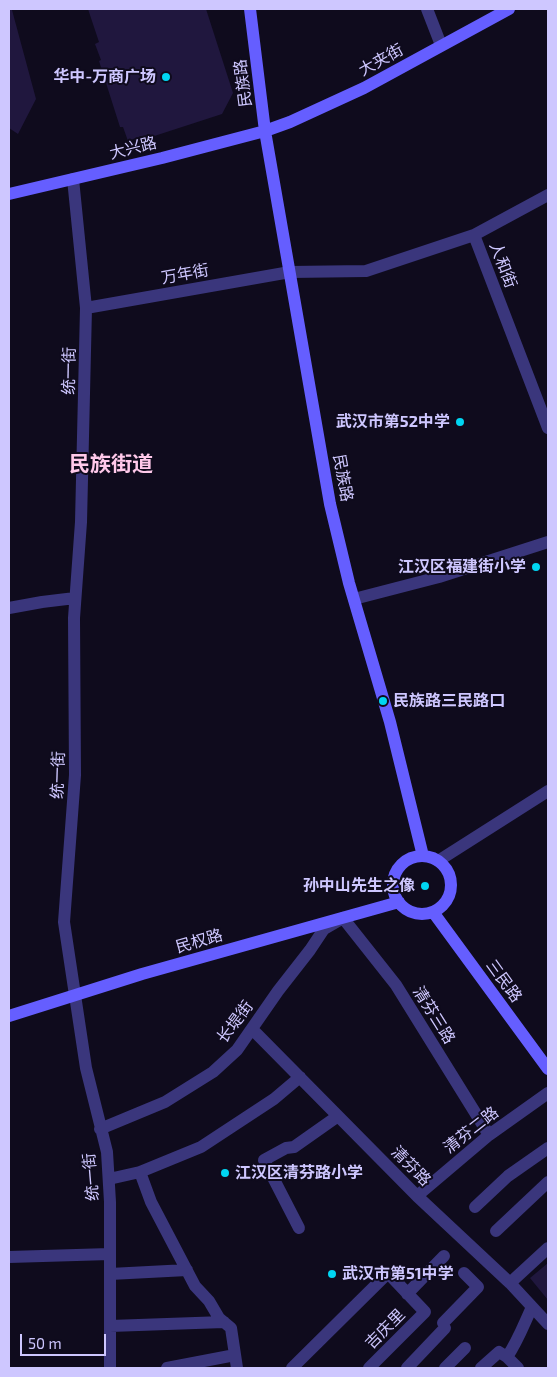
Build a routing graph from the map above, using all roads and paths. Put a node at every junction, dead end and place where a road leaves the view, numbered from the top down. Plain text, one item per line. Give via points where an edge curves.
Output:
1 (250, 9) edge
2 (427, 9) edge
3 (509, 9) edge
4 (441, 45) junction
5 (265, 131) junction
6 (73, 179) junction
7 (9, 194) edge
8 (548, 195) edge
9 (474, 235) junction
10 (290, 272) junction
11 (86, 308) junction
12 (548, 428) edge
13 (548, 542) edge
14 (75, 598) junction
15 (354, 599) junction
16 (9, 608) edge
17 (548, 791) edge
18 (423, 856) junction
19 (438, 861) junction
20 (399, 902) junction
21 (433, 912) junction
22 (343, 918) junction
23 (76, 995) junction
24 (9, 1016) edge
25 (252, 1029) junction
26 (548, 1069) edge
27 (300, 1077) junction
28 (548, 1093) edge
29 (338, 1116) junction
30 (100, 1129) junction
31 (489, 1135) junction
32 (548, 1150) edge
33 (140, 1172) junction
34 (108, 1179) junction
35 (548, 1182) edge
36 (417, 1196) junction
37 (474, 1208) dead end
38 (299, 1228) dead end
39 (496, 1231) dead end
40 (548, 1248) edge
41 (110, 1254) junction
42 (444, 1256) dead end
43 (9, 1257) edge
44 (186, 1270) junction
45 (464, 1272) dead end
46 (110, 1274) junction
47 (510, 1283) junction
48 (407, 1294) junction
49 (532, 1307) junction
50 (224, 1322) junction
51 (548, 1324) edge
52 (110, 1326) junction
53 (465, 1348) dead end
54 (507, 1357) junction
55 (236, 1362) edge
56 (110, 1368) edge
57 (167, 1368) edge
58 (292, 1368) edge
59 (369, 1368) edge
60 (407, 1368) edge
61 (445, 1368) edge
62 (481, 1368) edge
63 (518, 1368) edge

1 - 5 street, 民族路
2 - 4 street
3 - 4 street, 大夹街
4 - 5 street, 大夹街 via 364,88
5 - 6 street, 大兴路
5 - 10 street, 民族路
6 - 7 street, 大兴路
6 - 11 street, 统一街
8 - 9 street
9 - 10 street, 人和街 via 366,271
9 - 12 street, 人和街
10 - 11 street, 万年街
10 - 15 street, 民族路 via 330,504
11 - 14 street, 统一街 via 81,512
13 - 15 street via 439,577
14 - 16 street
14 - 23 street, 统一街 via 76,775 64,922
15 - 18 street, 民族路 via 390,722
17 - 19 street
18 - 19 street
18 - 20 street via 402,863 394,876 392,886
19 - 21 street via 450,878 450,887 445,901
20 - 21 street via 416,914
20 - 22 street, 民权路
21 - 26 street, 三民路
22 - 23 street, 民权路
22 - 25 street, 长堤街 via 324,929
22 - 31 street, 清芬三路 via 396,985
23 - 24 street, 民权路
23 - 30 street, 统一街 via 86,1068
25 - 27 street, 清芬路
25 - 30 street, 长堤街 via 237,1050 212,1072 165,1102
27 - 29 street, 清芬路
27 - 33 street via 274,1099 201,1146
28 - 31 street, 清芬二路
29 - 36 street, 清芬路
29 - 38 street via 294,1147 264,1160
30 - 34 street, 统一街 via 107,1152
31 - 36 street, 清芬二路
32 - 37 street via 508,1176
33 - 34 street
33 - 44 street via 151,1202
34 - 41 street, 统一街
35 - 39 street
36 - 47 street, 清芬路
40 - 47 street
41 - 43 street
41 - 46 street, 统一街
42 - 48 street
44 - 46 street
44 - 50 street
45 - 60 street via 478,1287
46 - 52 street, 统一街
47 - 49 street, 清芬路
48 - 58 street via 388,1273
48 - 59 street, 吉庆里 via 425,1312
49 - 51 street, 清芬路
49 - 54 street via 518,1342
50 - 52 street
50 - 55 street via 231,1328
52 - 56 street, 统一街
53 - 61 street
54 - 62 street via 499,1352
54 - 63 street
55 - 57 street

